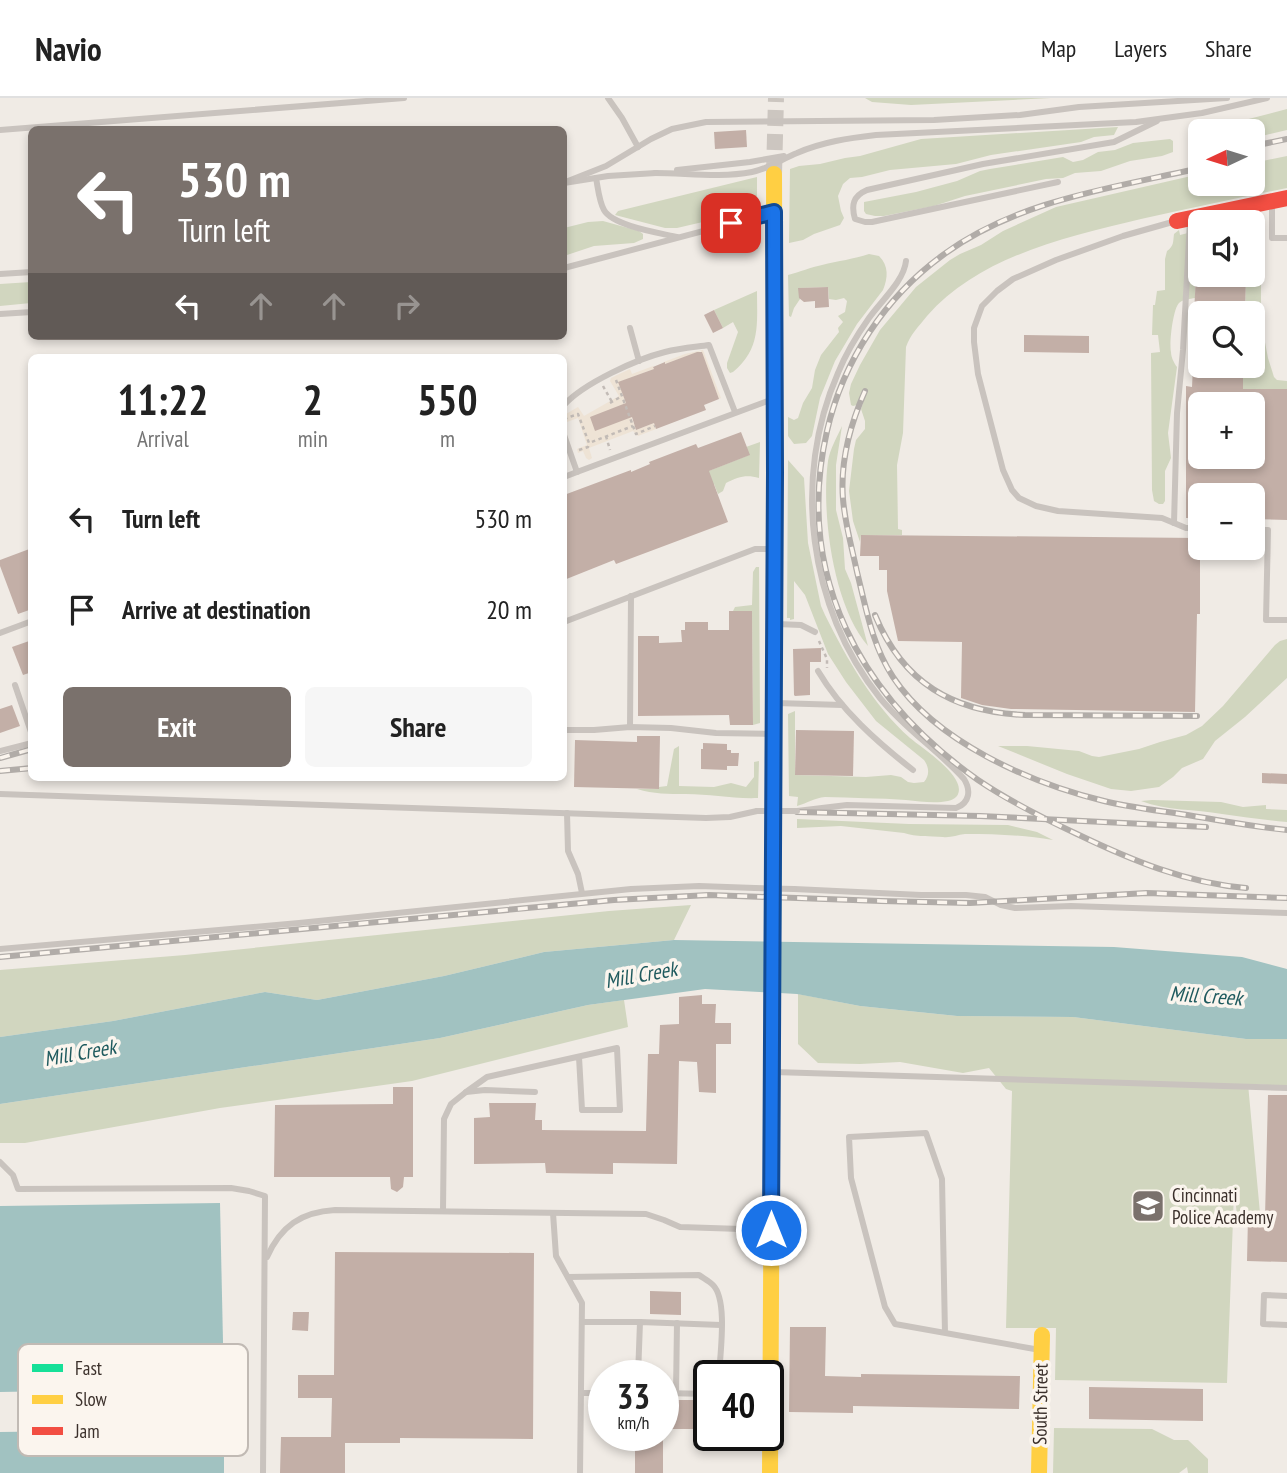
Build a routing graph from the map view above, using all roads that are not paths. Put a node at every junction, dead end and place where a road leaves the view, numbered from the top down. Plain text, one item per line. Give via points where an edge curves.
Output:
1 (404, 98) edge
2 (608, 98) edge
3 (1227, 98) edge
4 (1266, 98) edge
5 (1161, 119) junction
6 (50, 126) edge
7 (28, 128) edge
8 (0, 130) edge
9 (638, 147) junction
10 (774, 174) tunnel mouth
11 (596, 178) junction
12 (567, 182) edge
13 (567, 182) edge
14 (1058, 182) dead end
15 (1280, 199) edge
16 (774, 212) junction
17 (1184, 219) junction
18 (678, 237) junction
19 (1287, 238) edge
20 (906, 261) dead end
21 (567, 267) edge
22 (28, 272) edge
23 (0, 274) edge
24 (28, 312) edge
25 (0, 314) edge
26 (630, 328) dead end
27 (639, 361) junction
28 (774, 398) junction
29 (567, 402) edge
30 (735, 412) junction
31 (567, 444) edge
32 (577, 472) junction
33 (567, 476) edge
34 (1174, 523) junction
35 (1188, 528) edge
36 (1265, 530) edge
37 (774, 549) junction
38 (631, 596) junction
39 (1287, 620) edge
40 (567, 621) edge
41 (28, 622) edge
42 (774, 624) junction
43 (815, 632) road end
44 (0, 633) edge
45 (818, 671) dead end
46 (15, 685) dead end
47 (774, 703) junction
48 (842, 705) junction
49 (28, 723) edge
50 (630, 727) junction
51 (567, 730) edge
52 (774, 734) junction
53 (28, 744) edge
54 (0, 751) edge
55 (913, 770) dead end
56 (0, 794) edge
57 (567, 813) junction
58 (582, 893) junction
59 (1287, 913) edge
60 (0, 949) edge
61 (579, 1057) junction
62 (772, 1072) junction
63 (1287, 1088) edge
64 (466, 1092) junction
65 (535, 1092) dead end
66 (0, 1162) edge
67 (443, 1211) junction
68 (553, 1213) junction
69 (771, 1230) junction
70 (265, 1262) junction
71 (568, 1277) junction
72 (1287, 1296) edge
73 (582, 1322) junction
74 (640, 1322) junction
75 (677, 1323) junction
76 (721, 1325) junction
77 (1287, 1325) edge
78 (946, 1333) junction
79 (1042, 1343) joint
80 (639, 1360) edge
81 (676, 1360) edge
82 (720, 1360) edge
83 (581, 1393) junction
84 (588, 1393) edge
85 (263, 1473) edge
86 (579, 1473) edge
87 (771, 1473) edge
88 (1039, 1473) edge

1 - 6 lane
2 - 9 lane
3 - 9 lane via 934,120 706,122 672,129
4 - 5 lane
5 - 11 lane via 876,135 750,162
5 - 14 lane via 1114,142 867,190 855,198 853,211 855,219 872,222
7 - 8 lane
9 - 12 lane
10 - 16 street
11 - 13 lane
11 - 18 lane via 604,211 611,218
15 - 17 street
15 - 19 lane via 1272,238
16 - 18 lane
16 - 28 street
17 - 34 lane
17 - 34 lane via 1123,236 1013,279 982,306 974,335 978,374 1003,470 1019,498 1051,510 1162,518
18 - 21 lane
20 - 57 lane, bridge via 903,274 855,339 826,403 814,458 814,541 829,604 860,668 903,724 964,779 969,794 963,805 847,805 716,818
22 - 23 lane
24 - 25 lane
26 - 27 lane
27 - 29 lane
27 - 30 lane via 666,351 709,345
28 - 30 lane
28 - 37 street
30 - 32 lane
31 - 32 lane
32 - 33 lane
34 - 35 lane
36 - 39 lane via 1266,620
37 - 38 lane via 755,549
37 - 42 street
38 - 40 lane
38 - 50 lane
41 - 44 lane
42 - 43 lane via 801,625
42 - 47 street
45 - 48 lane
46 - 49 lane
47 - 48 lane
47 - 52 street
48 - 55 lane
50 - 51 lane
50 - 52 lane
52 - 62 street
53 - 54 lane
56 - 57 lane
57 - 58 lane via 568,850
58 - 59 lane, bridge via 651,887 794,889 974,895 1022,909 1071,906
58 - 60 lane
61 - 61 lane via 582,1110 620,1110 617,1048
61 - 64 lane via 487,1077
62 - 63 lane
62 - 69 street
64 - 65 lane
64 - 67 lane via 451,1104 444,1119
66 - 70 lane via 13,1175 18,1189 231,1188 265,1196
67 - 68 lane
67 - 70 lane via 319,1211 302,1216 285,1229
68 - 69 lane via 646,1214 680,1227
68 - 71 lane via 556,1256
69 - 87 street
70 - 85 lane
71 - 73 lane via 582,1303
71 - 76 lane via 699,1275 714,1286 720,1299
72 - 77 lane via 1264,1295 1263,1324
73 - 74 lane
73 - 83 lane
74 - 75 lane
74 - 80 lane
75 - 76 lane
75 - 81 lane
76 - 82 lane
78 - 78 lane via 895,1324 885,1307 850,1178 849,1137 926,1133 942,1179
78 - 79 lane
79 - 88 street, South Street
83 - 84 lane
83 - 86 lane

